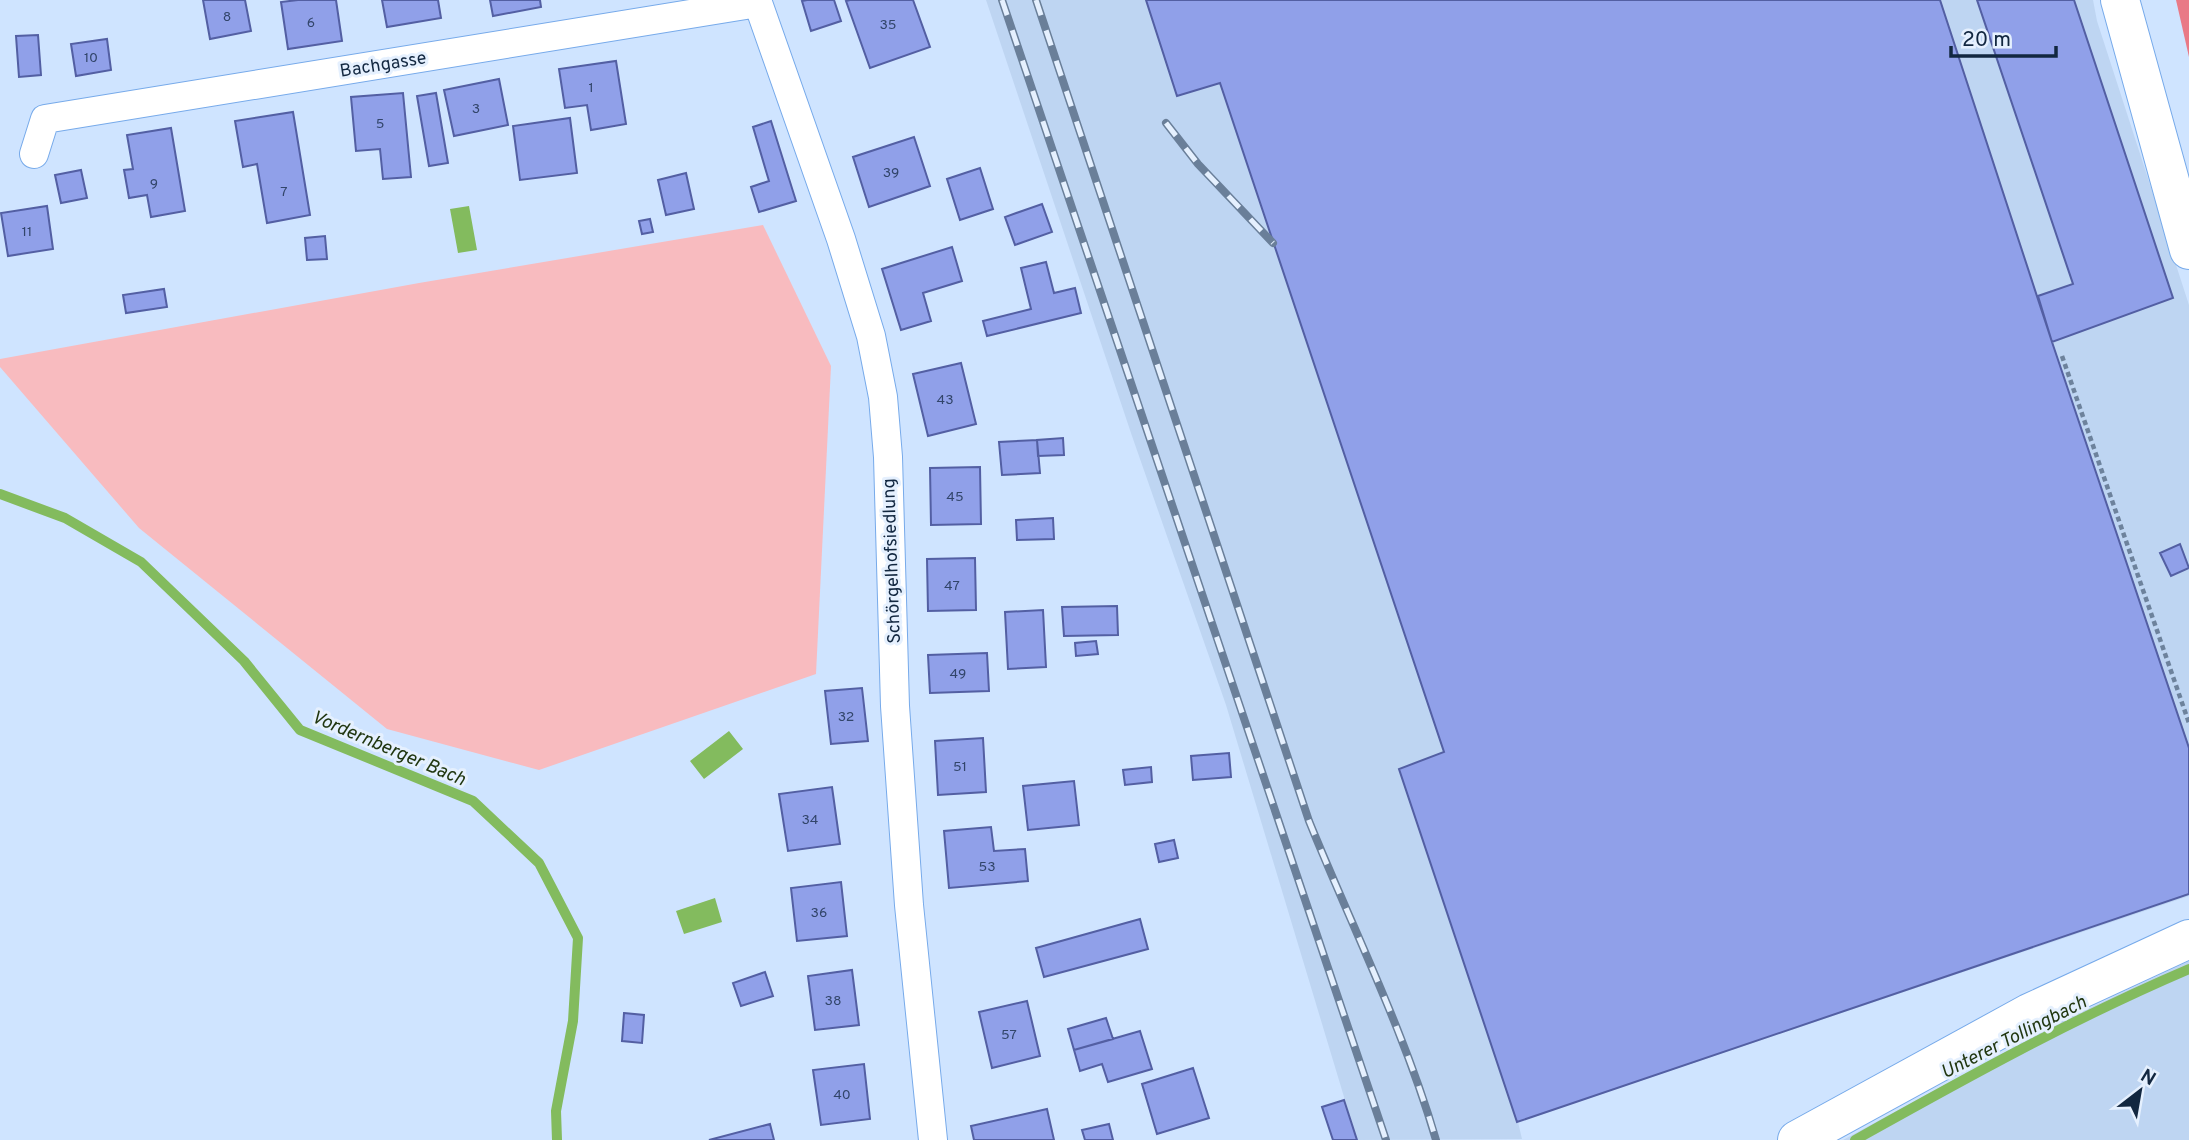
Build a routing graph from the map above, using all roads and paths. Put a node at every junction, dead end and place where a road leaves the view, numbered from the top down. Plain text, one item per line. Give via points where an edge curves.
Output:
1 (2120, 0) edge
2 (758, 1) edge
3 (34, 153) dead end
4 (2189, 250) edge
5 (2062, 356) dead end
6 (2189, 723) edge
7 (2189, 939) edge
8 (933, 1140) edge
9 (1797, 1140) edge

1 - 4 main road
2 - 3 street, Bachgasse via 45,119
2 - 8 street, Schörgelhofsiedlung via 841,239 871,336 883,397 904,842
5 - 6 path
7 - 9 main road via 2029,1013

